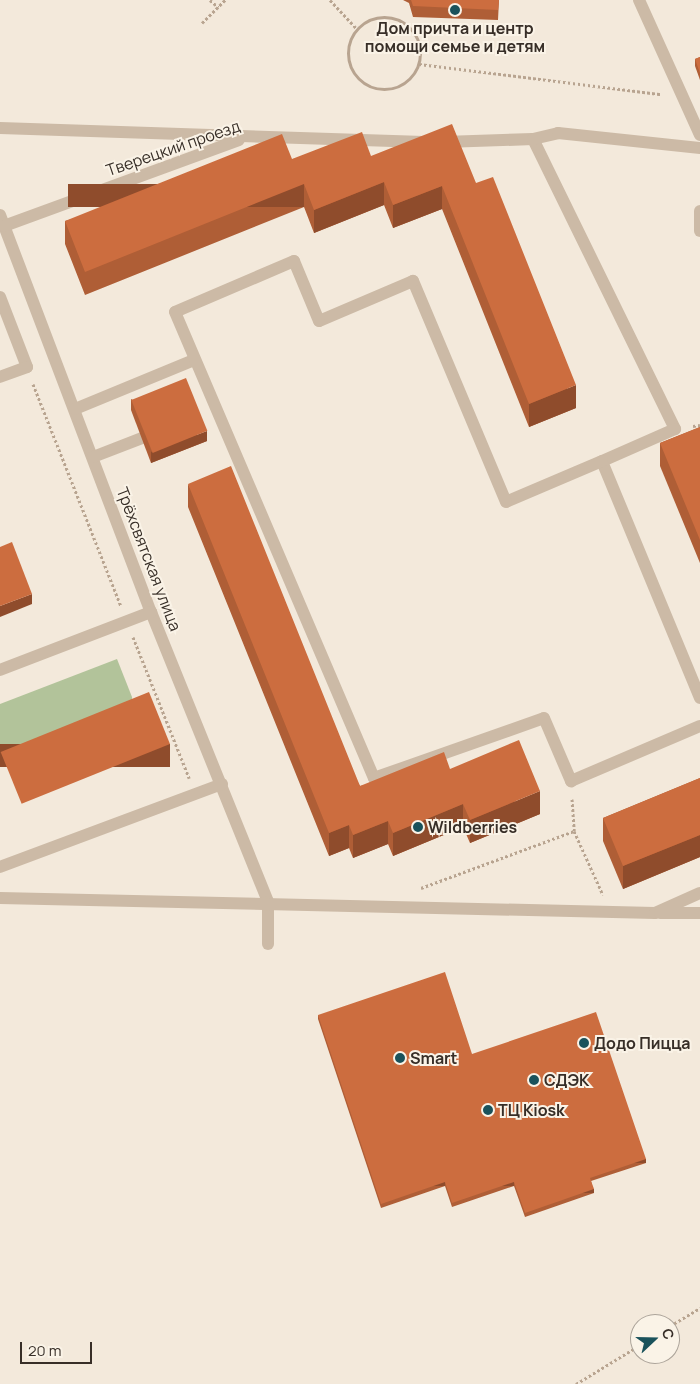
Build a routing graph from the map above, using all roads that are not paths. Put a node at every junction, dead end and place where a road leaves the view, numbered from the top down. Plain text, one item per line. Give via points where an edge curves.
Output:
1 (638, 0) edge
2 (0, 128) edge
3 (700, 136) edge
4 (246, 138) junction
5 (533, 139) junction
6 (700, 148) edge
7 (700, 211) edge
8 (2, 220) edge
9 (700, 232) edge
10 (0, 297) edge
11 (194, 360) junction
12 (0, 377) edge
13 (75, 409) junction
14 (142, 438) edge
15 (93, 457) junction
16 (602, 461) junction
17 (151, 612) junction
18 (0, 670) edge
19 (700, 698) edge
20 (700, 726) edge
21 (222, 784) junction
22 (0, 867) edge
23 (700, 893) edge
24 (0, 898) edge
25 (268, 902) junction
26 (654, 913) junction
27 (700, 914) edge
28 (268, 944) dead end

1 - 3 lane
2 - 4 lane
4 - 5 lane, Тверецкий проезд via 452,143
4 - 8 lane, Тверецкий проезд
5 - 6 lane, Тверецкий проезд via 558,133
5 - 16 lane via 675,429
7 - 9 lane
8 - 13 lane, Трёхсвятская улица
10 - 12 lane via 27,367
11 - 13 lane
11 - 16 lane via 175,312 294,261 319,321 413,280 506,502
11 - 20 lane via 374,778 544,718 571,781
13 - 15 lane, Трёхсвятская улица
14 - 15 lane
15 - 17 lane, Трёхсвятская улица
16 - 19 lane
17 - 18 lane
17 - 21 lane, Трёхсвятская улица
21 - 22 lane
21 - 25 lane, Трёхсвятская улица
23 - 26 lane
24 - 25 lane
25 - 26 lane
25 - 28 lane
26 - 27 lane

